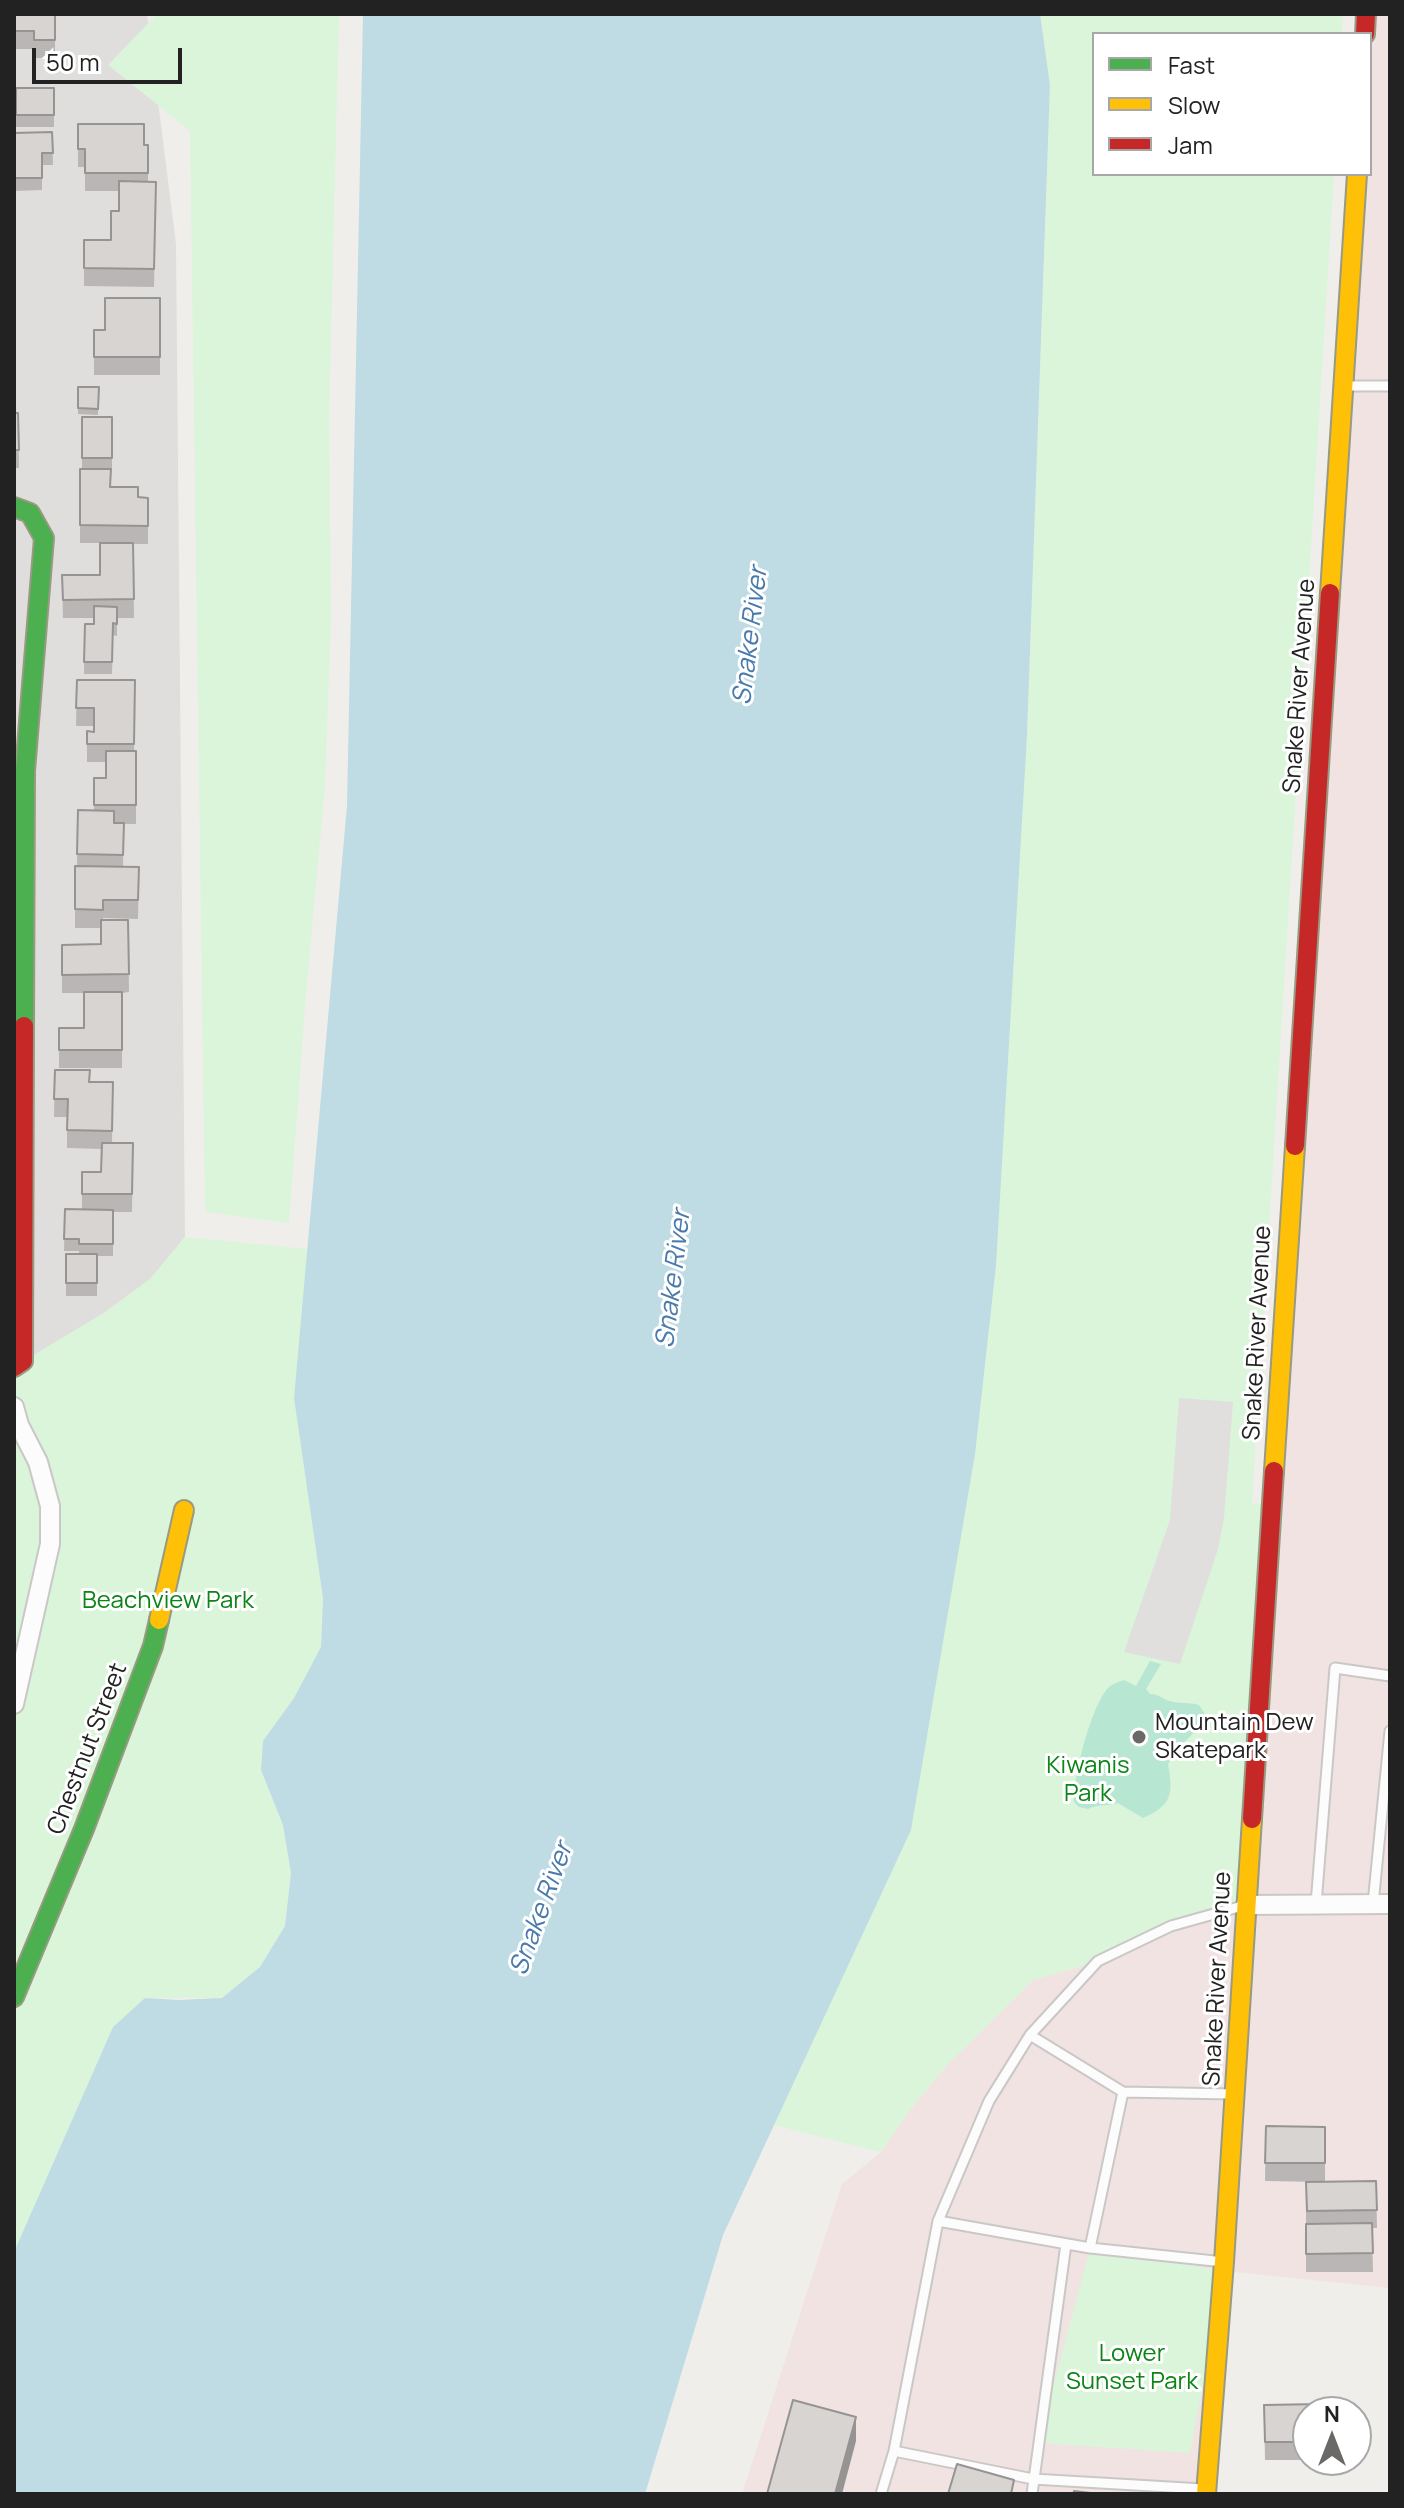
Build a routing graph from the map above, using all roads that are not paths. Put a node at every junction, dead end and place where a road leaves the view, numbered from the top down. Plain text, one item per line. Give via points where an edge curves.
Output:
1 (1357, 176) edge
2 (1343, 386) junction
3 (1390, 386) edge
4 (14, 507) edge
5 (20, 771) edge
6 (14, 1367) edge
7 (14, 1407) edge
8 (184, 1510) dead end
9 (1390, 1676) edge
10 (14, 1704) edge
11 (1390, 1731) edge
12 (1316, 1904) junction
13 (1382, 1904) edge
14 (1246, 1905) junction
15 (14, 1997) edge
16 (1030, 2035) junction
17 (1123, 2092) junction
18 (1235, 2094) junction
19 (938, 2221) junction
20 (1066, 2244) junction
21 (1090, 2248) junction
22 (1224, 2262) junction
23 (894, 2451) junction
24 (1033, 2479) junction
25 (1207, 2492) edge
26 (881, 2494) edge
27 (1032, 2494) edge

1 - 2 main road, Snake River Avenue
2 - 3 lane
2 - 14 main road, Snake River Avenue
4 - 5 main road via 37,519 44,538
5 - 6 main road via 23,1361
7 - 10 street via 50,1506 50,1544
8 - 15 main road, Chestnut Street via 153,1646
9 - 12 lane via 1335,1668
11 - 13 lane
12 - 13 street
12 - 14 street
14 - 16 lane via 1171,1926 1098,1961
14 - 18 main road, Snake River Avenue
16 - 17 lane
16 - 19 lane via 989,2101
17 - 18 lane
17 - 21 lane
18 - 22 main road, Snake River Avenue
19 - 20 lane
19 - 23 lane
20 - 21 lane
20 - 24 lane
21 - 22 lane
22 - 25 main road, Snake River Avenue
23 - 24 lane
23 - 26 lane
24 - 25 lane
24 - 27 lane

